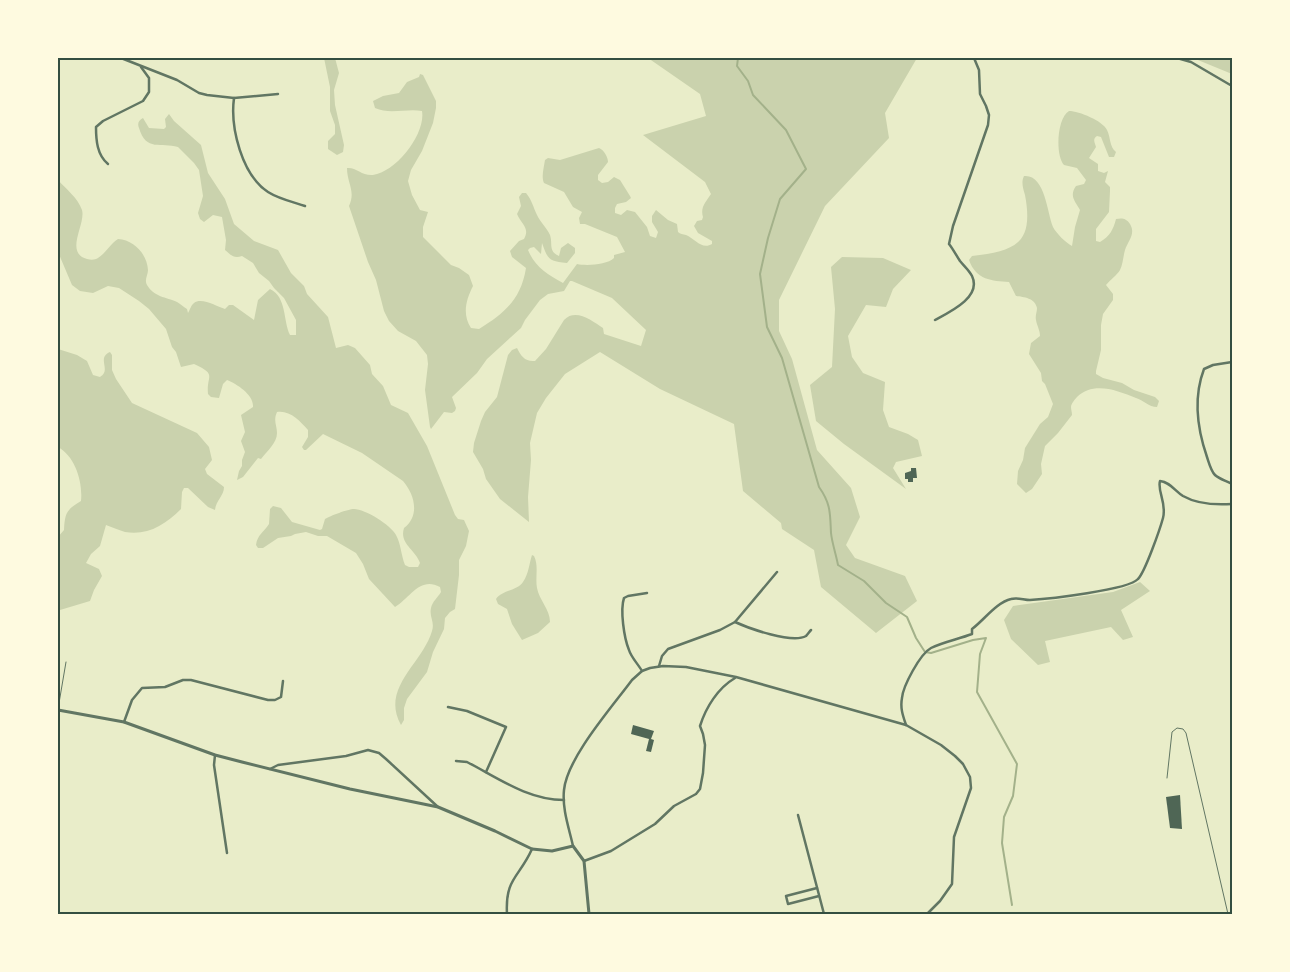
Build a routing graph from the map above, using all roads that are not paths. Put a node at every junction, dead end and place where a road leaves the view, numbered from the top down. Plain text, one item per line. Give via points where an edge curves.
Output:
1 (121, 58) edge
2 (974, 58) edge
3 (1177, 58) edge
4 (140, 66) junction
5 (1232, 86) edge
6 (278, 94) dead end
7 (234, 98) junction
8 (108, 164) dead end
9 (305, 206) dead end
10 (935, 320) dead end
11 (1232, 362) edge
12 (1232, 484) edge
13 (1232, 504) edge
14 (777, 572) dead end
15 (647, 593) dead end
16 (734, 622) junction
17 (811, 630) dead end
18 (66, 662) dead end
19 (659, 666) junction
20 (642, 671) junction
21 (736, 677) junction
22 (284, 681) dead end
23 (448, 707) dead end
24 (58, 710) edge
25 (124, 722) junction
26 (906, 725) junction
27 (215, 755) junction
28 (456, 761) dead end
29 (270, 769) junction
30 (486, 772) junction
31 (1167, 778) dead end
32 (564, 800) junction
33 (438, 807) junction
34 (798, 815) dead end
35 (573, 846) junction
36 (532, 849) junction
37 (227, 853) dead end
38 (584, 861) junction
39 (817, 888) junction
40 (819, 896) junction
41 (507, 914) edge
42 (588, 914) edge
43 (824, 914) edge
44 (927, 914) edge
45 (1228, 914) edge

1 - 4 street
2 - 10 street via 979,70 980,94 989,115 988,125 949,244 972,274 973,292 967,300
3 - 5 street via 1191,62
4 - 7 street via 177,80 199,93
4 - 8 street via 148,78 149,92 143,101 96,127 99,152
6 - 7 street
7 - 9 street via 232,110 236,136 250,172 268,192
11 - 12 street via 1204,369 1197,396 1205,452 1212,471
13 - 26 street via 1194,500 1160,481 1164,517 1138,579 1110,590 1030,600 1011,599 1002,603 972,629 972,634 932,648 921,657 902,696 901,711
14 - 16 street
15 - 20 street via 628,596 622,604 629,650
16 - 17 street via 782,637 807,636
16 - 19 street via 668,650
18 - 24 lane
19 - 20 street
19 - 21 street
20 - 32 street via 581,750 567,774
21 - 26 street
21 - 38 street via 726,683 705,710 700,726 705,745 703,773 696,794 611,851
22 - 25 street via 281,697 275,700 191,680 165,687 142,688 132,700
23 - 30 street via 506,727
24 - 25 street
25 - 27 street
26 - 44 street via 942,745 963,764 970,777 971,788 954,837 952,884
27 - 29 street
27 - 37 street
28 - 30 street via 467,762
29 - 33 street
29 - 33 street via 278,764 346,756 368,750 379,753
30 - 32 street via 526,793
31 - 45 lane via 1172,732 1177,728 1183,729
32 - 35 street
33 - 36 street
34 - 39 street
35 - 36 street via 552,851
35 - 38 street
36 - 41 street via 512,880 506,900
38 - 42 street
39 - 40 street
39 - 40 street via 786,896 788,904
40 - 43 street

